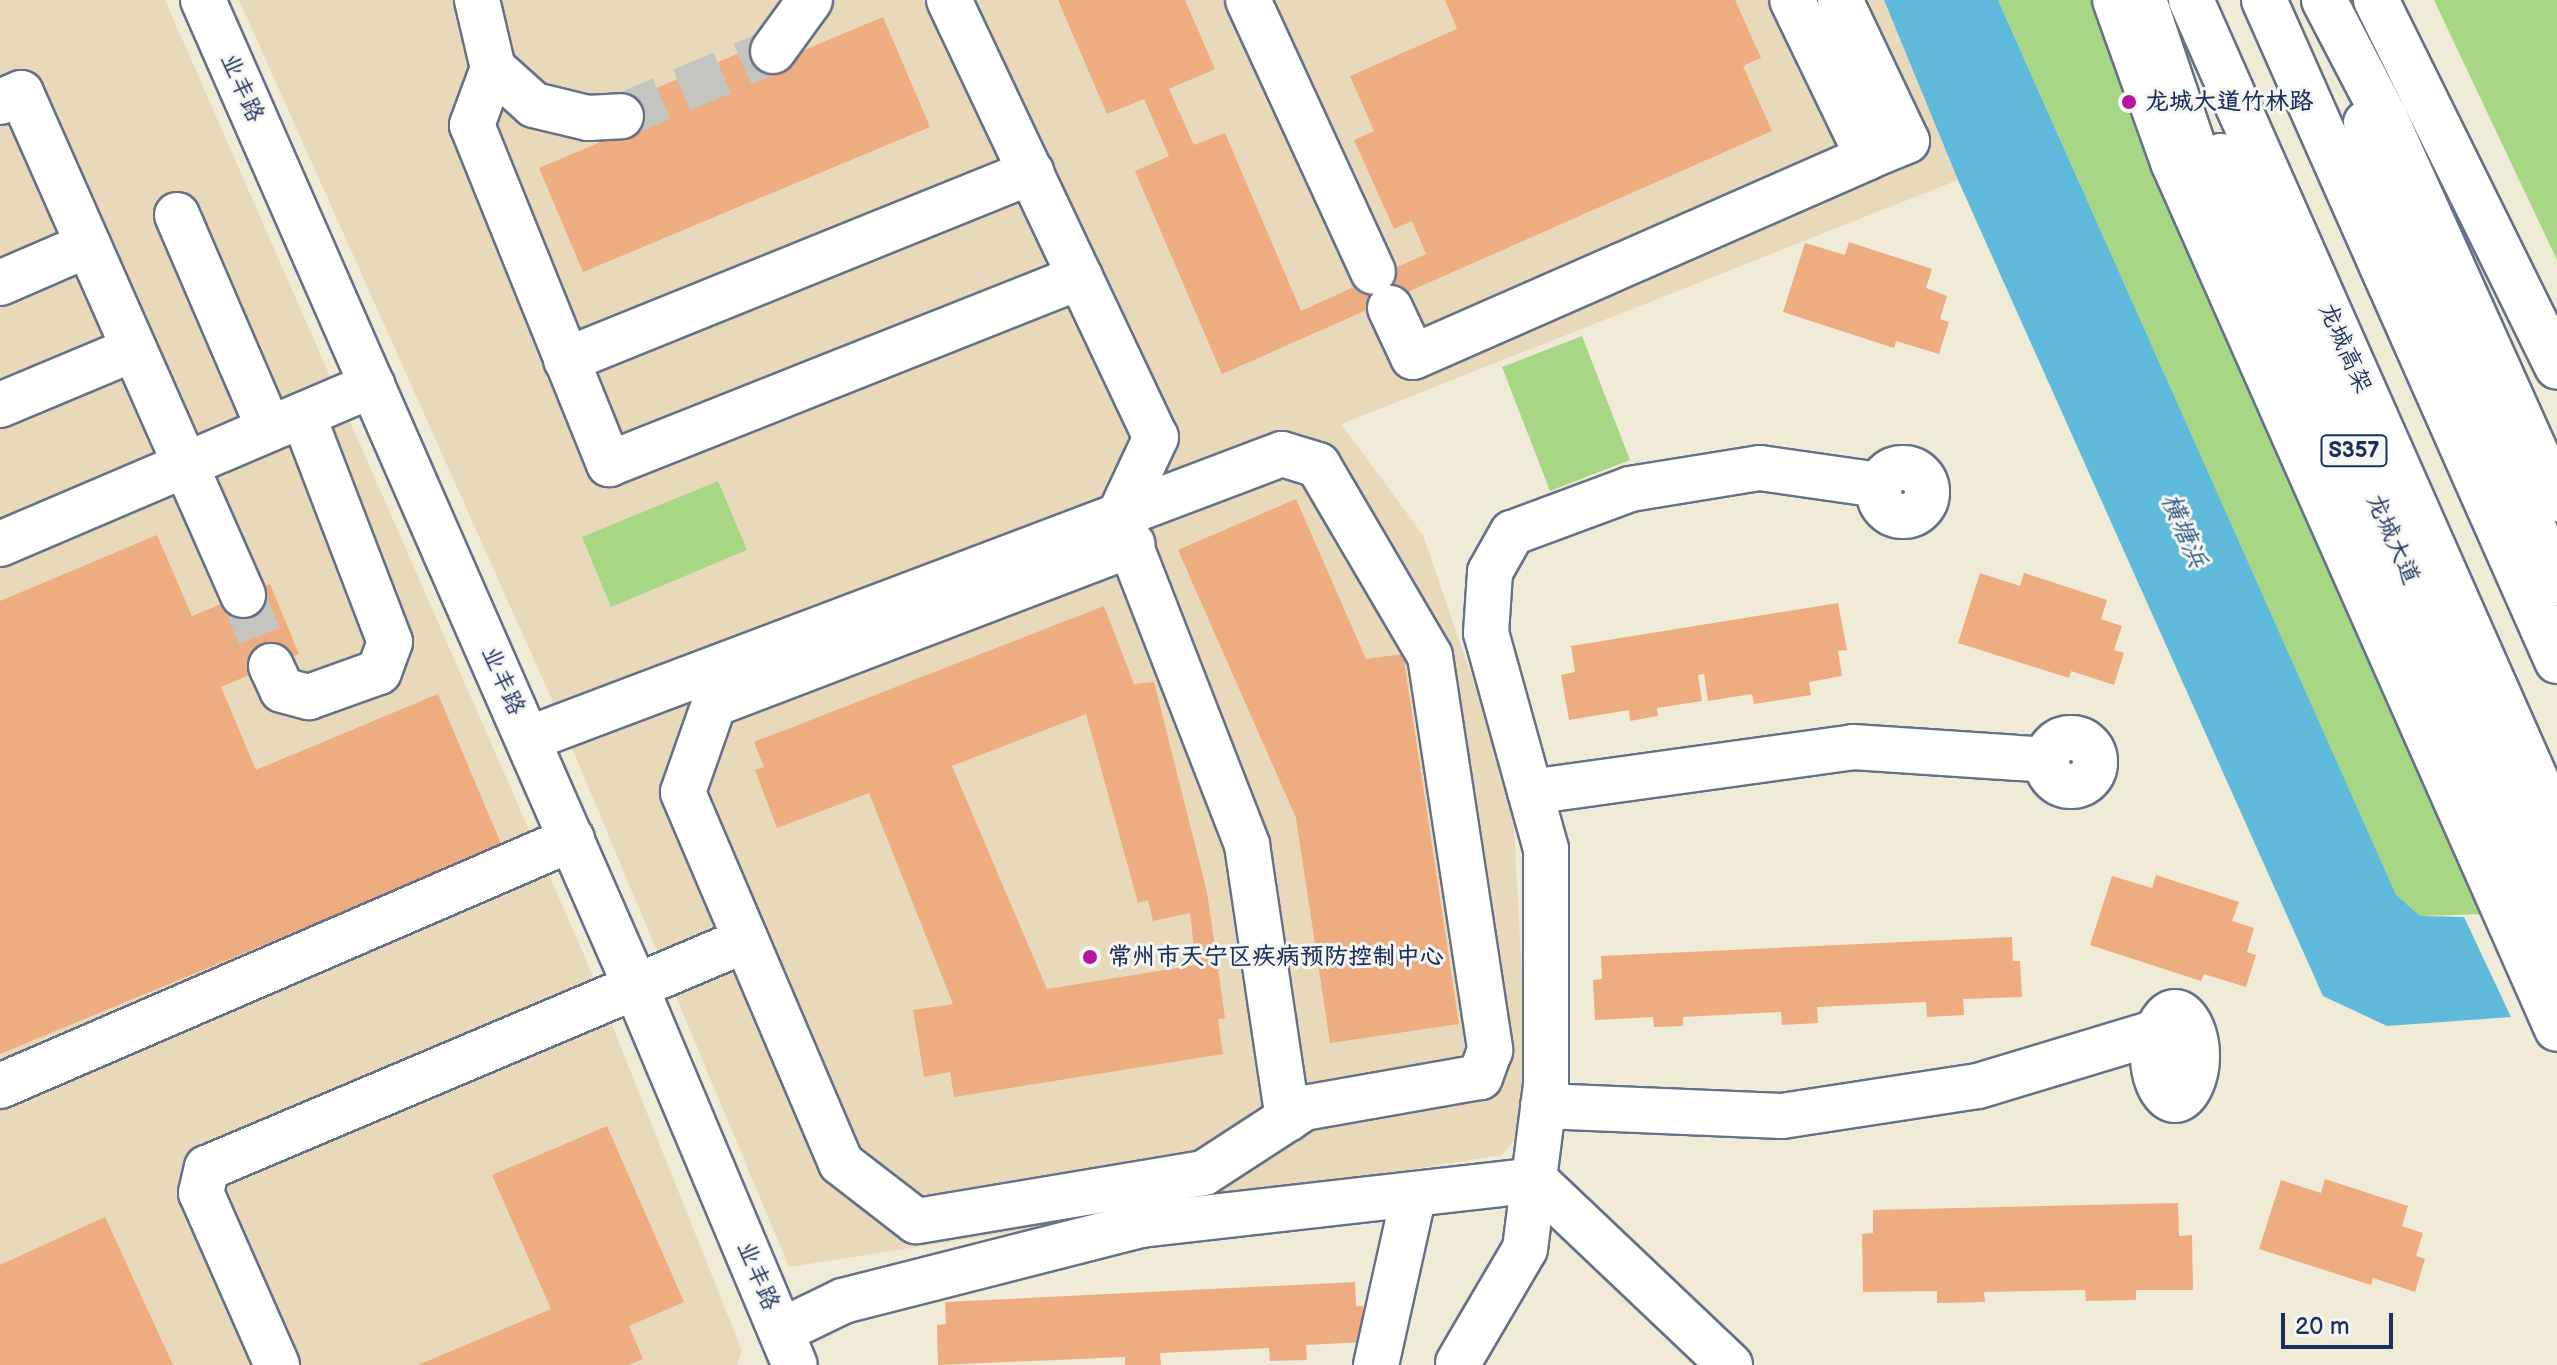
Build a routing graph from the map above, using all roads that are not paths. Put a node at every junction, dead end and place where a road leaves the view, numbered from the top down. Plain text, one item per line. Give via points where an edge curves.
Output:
1 (203, 0) edge
2 (477, 0) edge
3 (810, 0) edge
4 (949, 0) edge
5 (1248, 0) edge
6 (1792, 0) edge
7 (1840, 0) edge
8 (2115, 0) edge
9 (2144, 0) edge
10 (2153, 0) edge
11 (2191, 0) edge
12 (2264, 0) edge
13 (2315, 0) edge
14 (2324, 0) edge
15 (2376, 0) edge
16 (773, 51) tunnel mouth
17 (493, 68) junction
18 (0, 102) edge
19 (621, 116) tunnel mouth
20 (1868, 157) junction
21 (1031, 172) junction
22 (177, 215) dead end
23 (88, 245) junction
24 (1080, 277) junction
25 (0, 282) edge
26 (134, 349) junction
27 (566, 360) junction
28 (2557, 367) edge
29 (373, 385) junction
30 (0, 405) edge
31 (286, 422) junction
32 (186, 465) junction
33 (1879, 485) dead end
34 (2557, 499) edge
35 (1125, 530) junction
36 (0, 544) edge
37 (2557, 583) edge
38 (243, 595) tunnel mouth
39 (2557, 661) edge
40 (271, 666) tunnel mouth
41 (528, 739) junction
42 (2047, 760) dead end
43 (1530, 792) junction
44 (2557, 827) edge
45 (572, 839) junction
46 (2557, 902) edge
47 (746, 940) junction
48 (2557, 970) edge
49 (635, 985) junction
50 (2557, 1029) edge
51 (2153, 1033) dead end
52 (0, 1086) edge
53 (1543, 1106) junction
54 (1288, 1119) junction
55 (1535, 1180) junction
56 (1414, 1194) junction
57 (788, 1348) edge
58 (1458, 1363) edge
59 (277, 1365) edge
60 (1376, 1365) edge
61 (1730, 1365) edge

1 - 29 main road, 业丰路
2 - 17 main road
3 - 16 main road
4 - 21 main road
5 - 20 main road via 1413,357
6 - 20 main road
7 - 20 main road via 1907,141
8 - 50 main road via 2173,162
9 - 48 main road via 2194,149
10 - 46 main road, 龙城大道 / S357
11 - 44 main road, 龙城高架
12 - 39 main road
13 - 37 main road
14 - 34 main road via 2385,117
15 - 28 main road
17 - 19 main road via 534,105 588,118
17 - 27 main road via 472,125
18 - 23 main road via 21,93
21 - 24 main road
21 - 27 main road
22 - 31 main road
23 - 25 main road
23 - 26 main road
24 - 27 main road via 609,464
24 - 35 main road via 1156,437
26 - 30 main road
26 - 32 main road
29 - 31 main road
29 - 41 main road, 业丰路
31 - 32 main road
31 - 40 main road via 390,642 379,672 309,697 282,690
32 - 36 main road
32 - 38 main road
33 - 43 main road via 1760,468 1630,489 1512,533 1490,572 1486,633
35 - 41 main road
35 - 47 main road via 714,704 683,792
35 - 54 main road via 1247,845
35 - 54 main road via 1282,454 1318,465 1430,656 1490,1050 1480,1077 1304,1108
41 - 45 main road, 业丰路
42 - 43 main road via 1853,747
43 - 53 main road via 1546,849
45 - 49 main road, 业丰路
45 - 52 main road
47 - 49 main road
47 - 54 main road via 841,1163 916,1221 1204,1173
49 - 57 main road, 业丰路
49 - 59 main road via 207,1168 201,1193
51 - 53 main road via 1978,1086 1782,1116
53 - 55 main road
55 - 56 main road
55 - 58 main road via 1525,1249
55 - 61 main road
56 - 57 main road via 1141,1225 843,1301
56 - 60 main road

